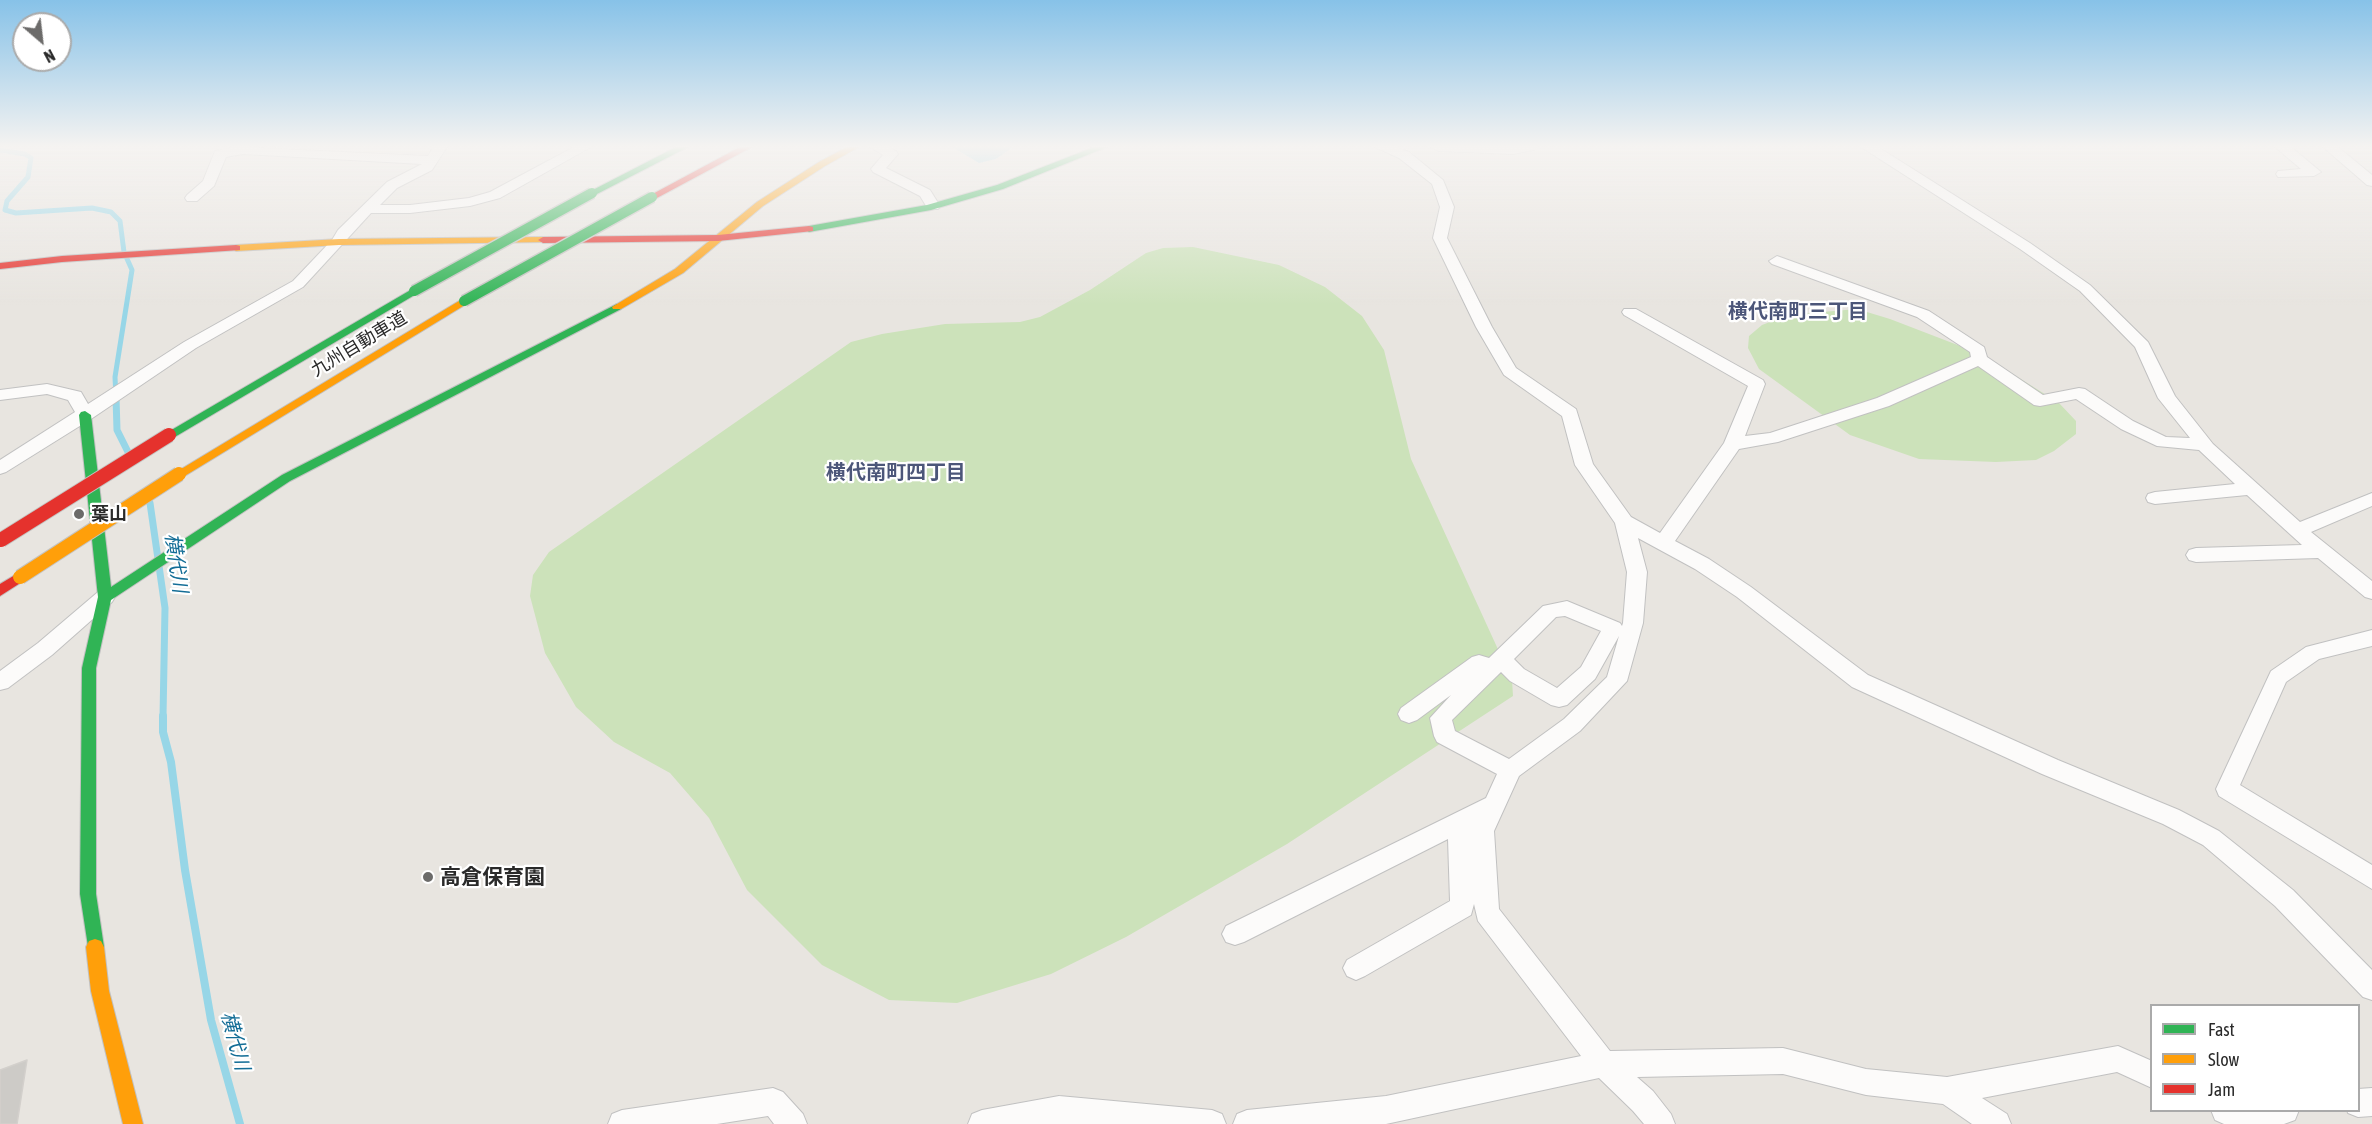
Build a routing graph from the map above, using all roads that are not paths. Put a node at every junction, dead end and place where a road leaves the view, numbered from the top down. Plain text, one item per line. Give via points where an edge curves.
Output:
1 (378, 199) edge
2 (479, 199) edge
3 (580, 199) edge
4 (648, 199) edge
5 (767, 199) edge
6 (929, 199) edge
7 (956, 199) edge
8 (1444, 199) edge
9 (1951, 199) edge
10 (933, 206) junction
11 (368, 209) junction
12 (718, 238) junction
13 (339, 242) junction
14 (1777, 261) dead end
15 (0, 266) edge
16 (1630, 312) dead end
17 (1979, 359) junction
18 (0, 395) edge
19 (85, 415) junction
20 (1733, 444) junction
21 (2205, 445) junction
22 (0, 468) edge
23 (2251, 488) junction
24 (2155, 498) dead end
25 (2372, 499) edge
26 (1624, 522) junction
27 (2297, 530) junction
28 (0, 540) edge
29 (1663, 544) junction
30 (2323, 551) junction
31 (2196, 555) dead end
32 (0, 591) edge
33 (2372, 592) edge
34 (105, 597) junction
35 (2372, 639) edge
36 (1497, 664) junction
37 (0, 682) edge
38 (1410, 714) dead end
39 (1510, 770) junction
40 (1493, 805) junction
41 (1459, 821) junction
42 (2372, 878) edge
43 (1235, 934) dead end
44 (1356, 968) dead end
45 (2372, 988) edge
46 (1604, 1064) junction
47 (2150, 1075) edge
48 (1947, 1091) junction
49 (2229, 1112) edge
50 (2272, 1112) edge
51 (133, 1124) edge
52 (621, 1124) edge
53 (793, 1124) edge
54 (982, 1124) edge
55 (1212, 1124) edge
56 (1247, 1124) edge
57 (1661, 1124) edge
58 (1997, 1124) edge

1 - 11 street
2 - 11 street via 420,208
3 - 28 main road, 九州自動車道, bridge via 414,291
4 - 32 main road, 九州自動車道, bridge via 464,301 179,474
5 - 12 main road
6 - 10 street
7 - 10 main road
8 - 26 street via 1447,207 1440,238 1484,327 1510,371 1570,413 1584,465
9 - 21 street via 2085,288 2142,345 2167,398
10 - 12 main road via 800,230
11 - 13 street
12 - 13 main road
12 - 34 main road via 680,271 603,316 286,478
13 - 15 main road
13 - 19 street via 298,284 190,345
14 - 17 street via 1923,314 1978,350
16 - 20 street via 1756,384
17 - 20 street via 1883,402 1773,438
17 - 21 street via 2040,401 2079,393 2127,425 2163,442
18 - 19 street via 47,389 75,396
19 - 22 street
19 - 34 main road
20 - 29 street
21 - 23 street
23 - 24 street
23 - 27 street
25 - 27 street
26 - 29 street
26 - 39 street via 1637,572 1633,623 1616,681 1572,725
27 - 30 street
29 - 45 street via 1744,592 1860,681 2211,838 2284,898
30 - 31 street
30 - 33 street
34 - 37 street
34 - 51 main road via 89,668 88,894 100,991
35 - 42 street via 2313,653 2278,677 2227,789
36 - 36 street via 1550,611 1567,608 1613,628 1588,673 1559,699
36 - 38 street via 1479,663
36 - 39 street via 1441,718 1445,736
39 - 40 street
40 - 41 street
40 - 46 street via 1482,831 1487,913
41 - 43 street
41 - 44 street via 1462,907
46 - 48 street via 1783,1061 1866,1082
46 - 56 street via 1386,1110
46 - 57 street
47 - 48 street via 2118,1059
48 - 58 street
49 - 50 street via 2239,1117
52 - 53 street via 773,1102
54 - 55 street via 1059,1110

